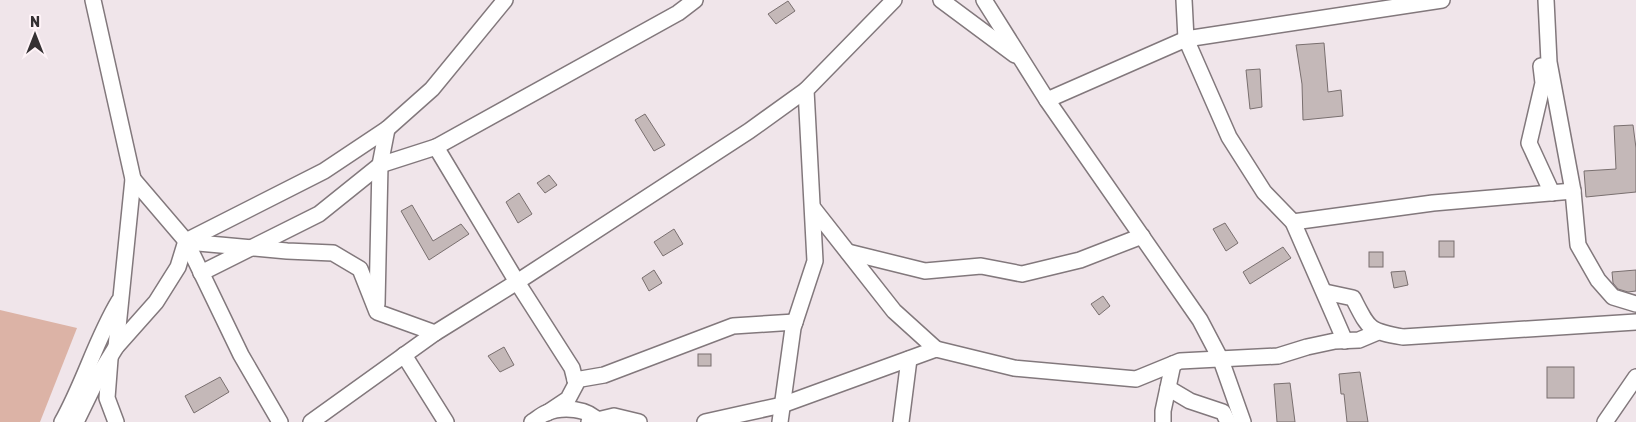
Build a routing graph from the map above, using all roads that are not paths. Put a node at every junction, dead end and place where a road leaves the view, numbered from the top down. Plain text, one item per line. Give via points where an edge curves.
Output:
1 (93, 0) edge
2 (505, 0) edge
3 (695, 0) edge
4 (894, 0) edge
5 (941, 0) edge
6 (984, 0) edge
7 (1184, 0) edge
8 (1442, 0) edge
9 (1536, 0) edge
10 (1546, 0) edge
11 (1186, 39) junction
12 (1022, 61) junction
13 (806, 90) junction
14 (1047, 100) junction
15 (387, 129) junction
16 (436, 147) junction
17 (380, 165) junction
18 (133, 178) junction
19 (1573, 192) junction
20 (1552, 193) junction
21 (813, 208) junction
22 (1293, 222) junction
23 (1142, 236) junction
24 (186, 242) junction
25 (252, 247) junction
26 (848, 252) junction
27 (201, 273) junction
28 (517, 282) junction
29 (1325, 292) junction
30 (121, 297) junction
31 (1636, 304) edge
32 (377, 312) junction
33 (795, 322) junction
34 (1636, 322) edge
35 (1378, 332) junction
36 (435, 333) junction
37 (1345, 341) junction
38 (936, 349) junction
39 (113, 352) junction
40 (404, 355) junction
41 (910, 359) junction
42 (1221, 360) junction
43 (1173, 364) junction
44 (1636, 377) edge
45 (575, 380) junction
46 (1168, 388) junction
47 (782, 405) junction
48 (767, 409) junction
49 (547, 412) junction
50 (595, 421) edge
51 (62, 422) edge
52 (76, 422) edge
53 (116, 422) edge
54 (280, 422) edge
55 (311, 422) edge
56 (446, 422) edge
57 (532, 422) edge
58 (640, 422) edge
59 (705, 422) edge
60 (758, 422) edge
61 (780, 422) edge
62 (901, 422) edge
63 (1163, 422) edge
64 (1228, 422) edge
65 (1243, 422) edge
66 (1605, 422) edge

1 - 18 street
2 - 15 street via 432,88
3 - 16 street via 678,13
4 - 13 street
5 - 12 street
6 - 12 street
7 - 11 street
8 - 11 street
9 - 20 street via 1543,83 1530,143
10 - 19 street via 1549,62
11 - 14 street
11 - 22 street via 1229,137 1264,192
12 - 14 street
13 - 21 street
13 - 28 street via 749,131
14 - 23 street
15 - 17 street
15 - 24 street via 324,171
16 - 17 street
16 - 28 street
17 - 25 street via 319,214
17 - 32 street
18 - 24 street
18 - 30 street
19 - 20 street
19 - 31 street via 1578,245 1612,297
20 - 22 street via 1433,203
21 - 26 street
21 - 33 street via 815,262
22 - 29 street
23 - 26 street via 1080,260 1022,274 981,266 925,271
23 - 42 street via 1200,320
24 - 25 street
24 - 27 street
24 - 39 street via 178,267 156,302
25 - 27 street
25 - 32 street via 333,253 360,269
26 - 38 street via 894,311
27 - 54 street
28 - 36 street
28 - 45 street via 572,368
29 - 35 street via 1353,298 1366,324
29 - 37 street
30 - 39 street
30 - 51 street
32 - 36 street
33 - 45 street via 733,326 604,375
33 - 47 street
34 - 35 street via 1403,337
35 - 37 street via 1359,340
36 - 40 street
37 - 42 street via 1278,356
38 - 41 street
38 - 43 street via 1014,368 1136,379
39 - 52 street
39 - 53 street via 107,398
40 - 55 street
40 - 56 street
41 - 47 street
41 - 62 street
42 - 43 street
42 - 65 street
43 - 46 street
44 - 66 street
45 - 49 street via 568,399
46 - 63 street
46 - 64 street via 1190,401 1223,412
47 - 48 street
47 - 61 street
48 - 59 street
48 - 60 street
49 - 50 street via 572,409 589,412
49 - 57 street
50 - 58 street via 614,416

